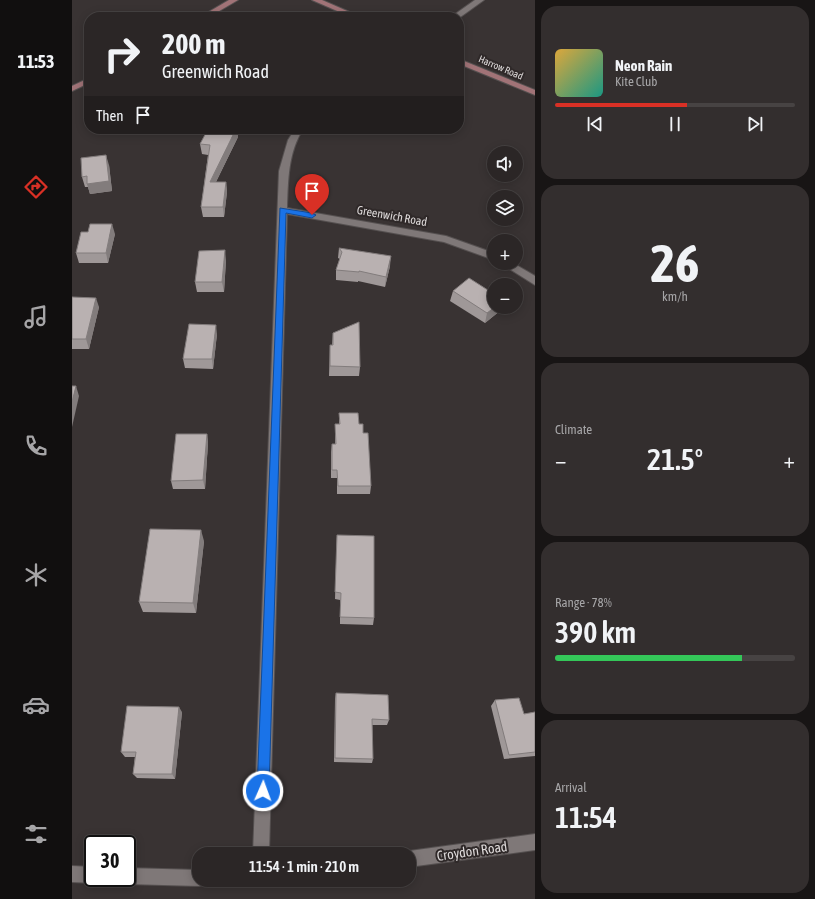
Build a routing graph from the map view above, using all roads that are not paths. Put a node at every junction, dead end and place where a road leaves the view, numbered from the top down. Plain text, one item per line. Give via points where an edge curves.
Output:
1 (234, 0) edge
2 (316, 0) edge
3 (480, 0) edge
4 (213, 12) edge
5 (345, 12) edge
6 (462, 12) edge
7 (464, 63) edge
8 (84, 83) edge
9 (72, 89) edge
10 (535, 93) edge
11 (296, 134) edge
12 (282, 210) junction
13 (487, 254) edge
14 (517, 270) edge
15 (535, 281) edge
16 (535, 842) edge
17 (261, 847) edge
18 (416, 858) edge
19 (72, 874) edge
20 (84, 874) edge
21 (136, 876) edge
22 (192, 878) edge

1 - 4 street
2 - 5 street
3 - 6 street
7 - 10 street, Harrow Road
8 - 9 street
11 - 12 street via 287,154
12 - 13 street, Greenwich Road via 446,239
12 - 17 street
14 - 15 street
16 - 18 street, Croydon Road
19 - 20 street
21 - 22 street

